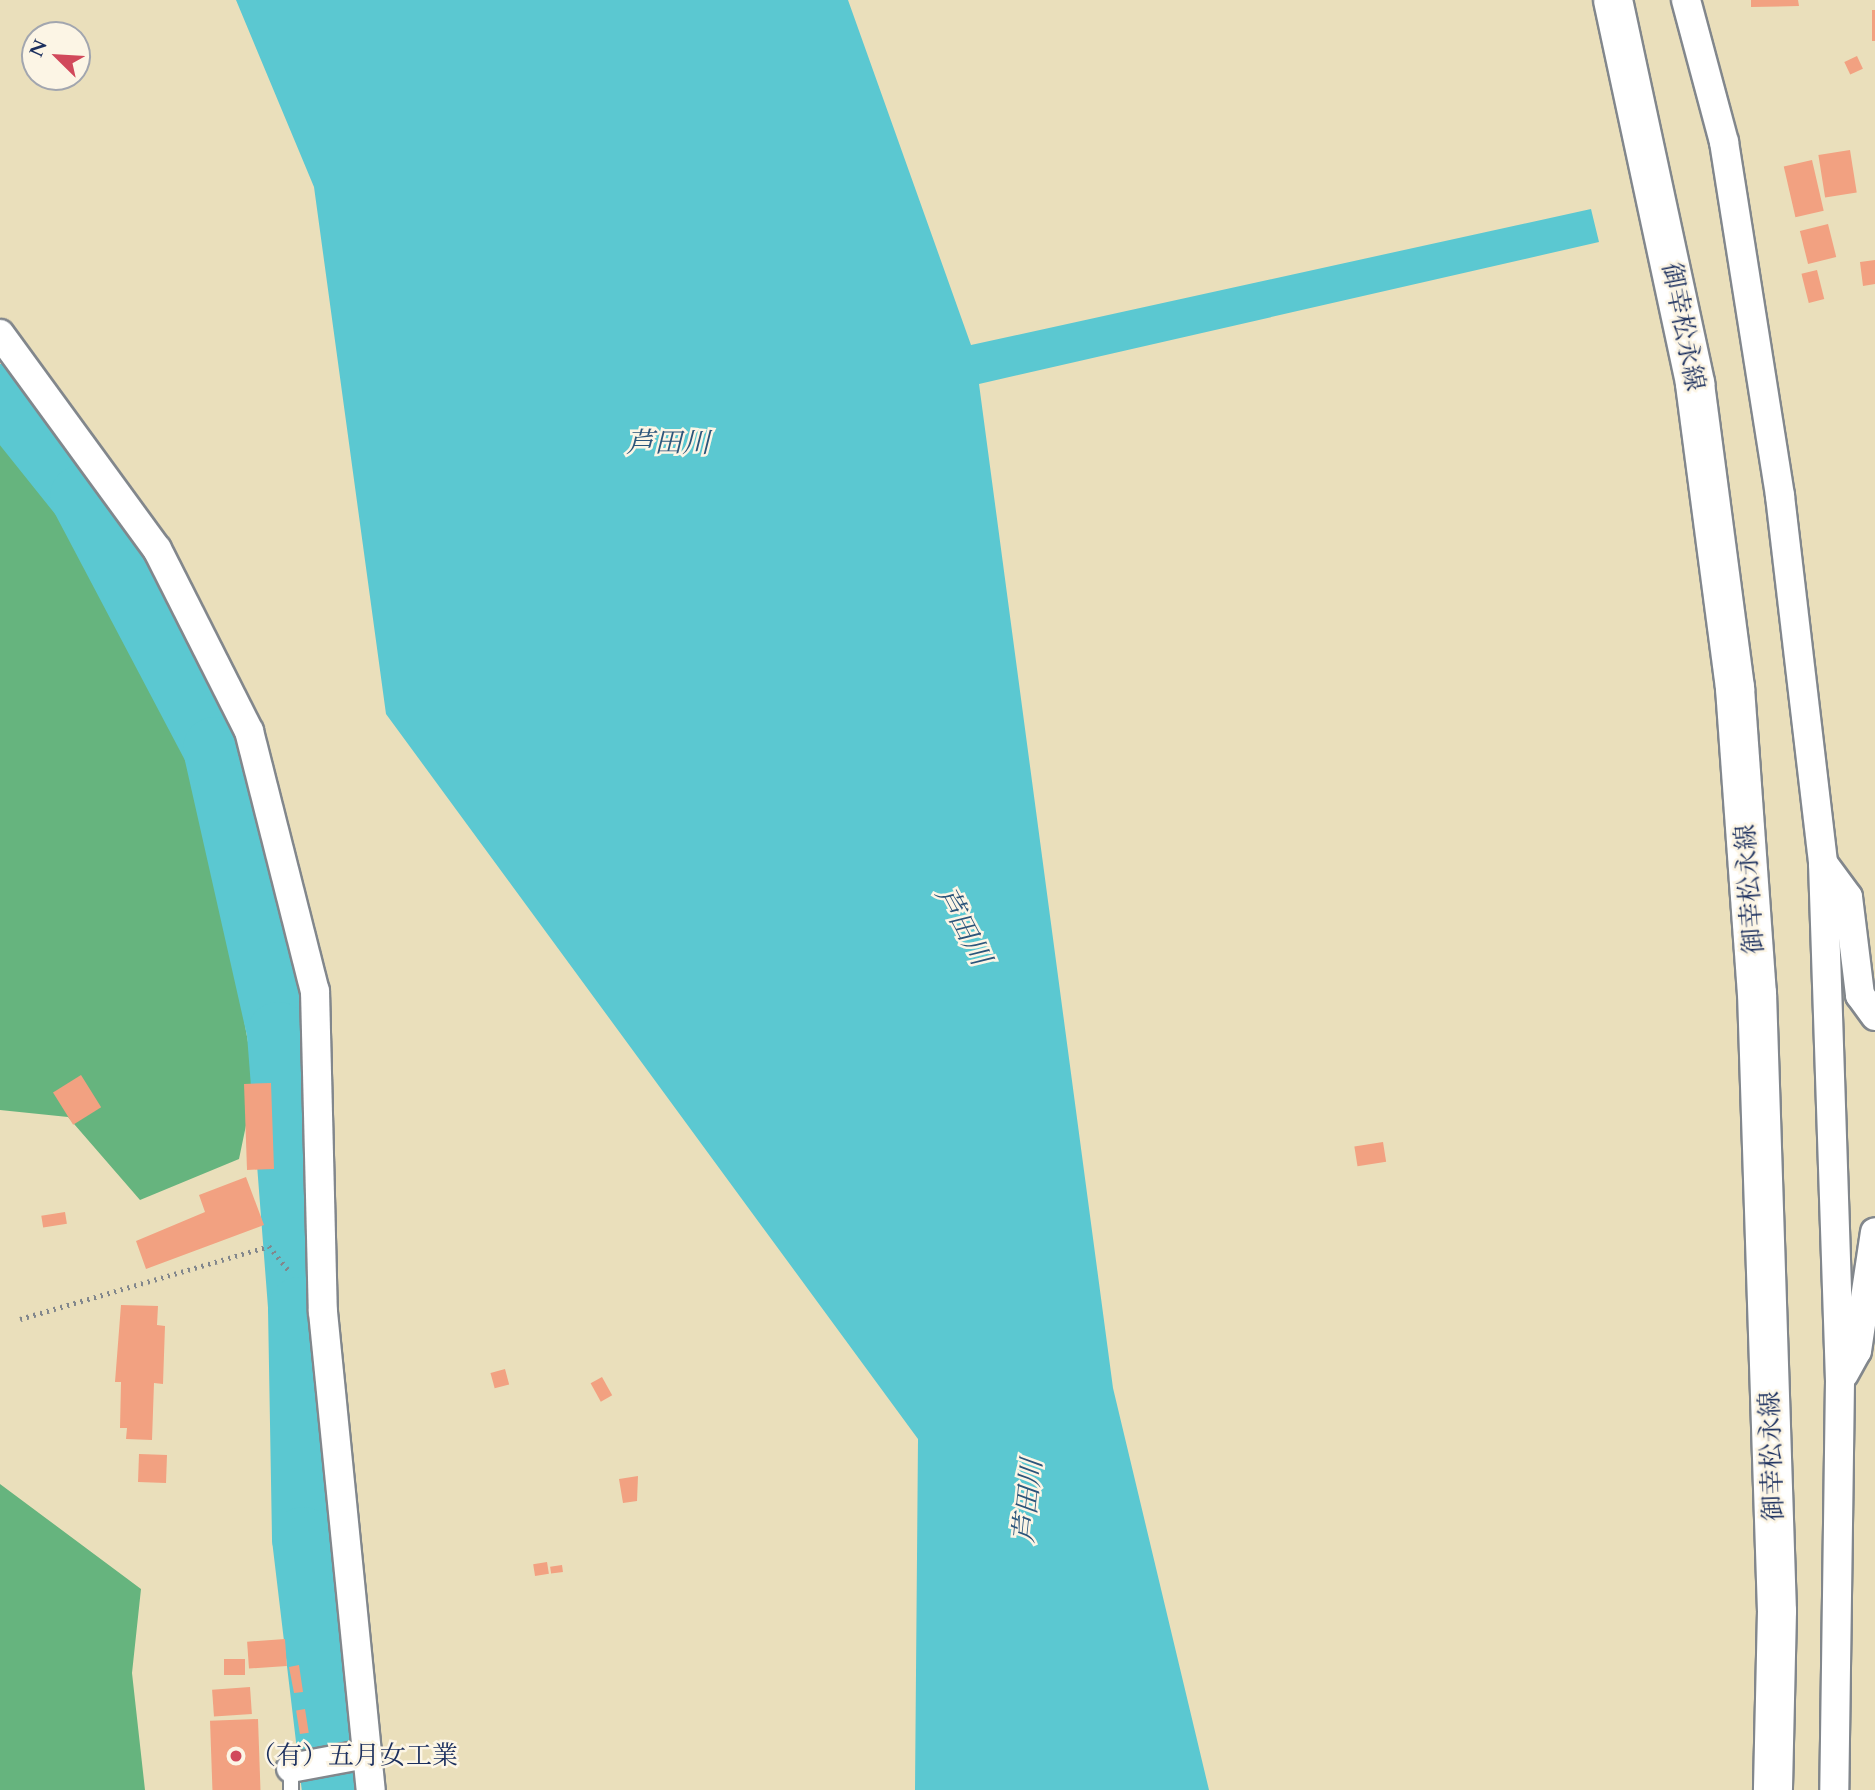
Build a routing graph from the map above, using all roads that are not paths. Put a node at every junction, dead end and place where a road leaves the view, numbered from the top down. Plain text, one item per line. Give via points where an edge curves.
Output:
1 (1613, 0) edge
2 (1686, 0) edge
3 (0, 334) edge
4 (1823, 863) junction
5 (1875, 1016) edge
6 (1875, 1232) edge
7 (1840, 1381) junction
8 (366, 1754) junction
9 (291, 1779) edge
10 (371, 1790) edge
11 (1773, 1790) edge
12 (1834, 1790) edge

1 - 11 main road, 御幸松永線 via 1695,384 1735,688 1758,1007 1777,1611
2 - 4 street via 1729,170 1780,496
3 - 8 street via 157,548 249,732 315,991 323,1312
4 - 5 street via 1848,897 1860,995
4 - 7 street
6 - 7 street via 1857,1351
7 - 12 street
8 - 9 street
8 - 10 street

